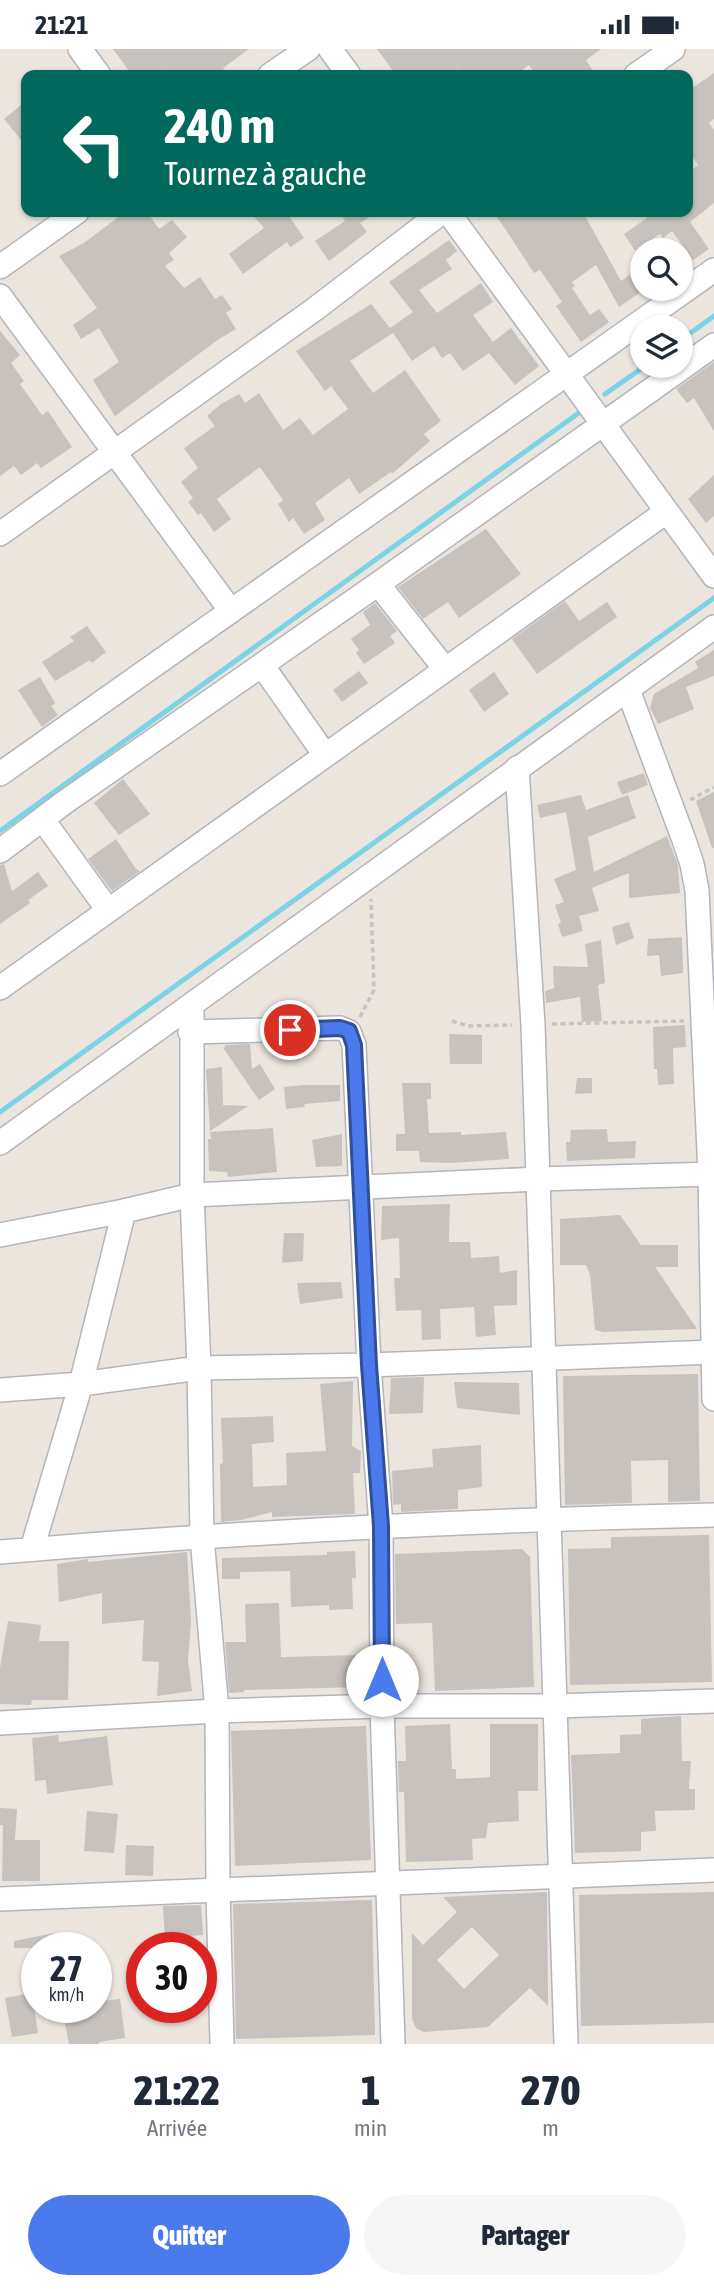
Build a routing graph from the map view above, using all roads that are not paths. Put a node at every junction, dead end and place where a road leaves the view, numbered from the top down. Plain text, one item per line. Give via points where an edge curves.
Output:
1 (80, 49) edge
2 (308, 49) edge
3 (330, 49) edge
4 (673, 49) edge
5 (95, 70) edge
6 (277, 70) edge
7 (345, 70) edge
8 (643, 70) edge
9 (70, 217) edge
10 (435, 217) edge
11 (452, 217) edge
12 (0, 267) edge
13 (714, 270) edge
14 (0, 296) edge
15 (714, 345) edge
16 (567, 373) junction
17 (603, 424) junction
18 (115, 452) junction
19 (666, 512) junction
20 (0, 534) edge
21 (713, 571) edge
22 (378, 585) junction
23 (231, 611) junction
24 (714, 627) edge
25 (262, 665) junction
26 (445, 669) junction
27 (628, 689) junction
28 (325, 755) junction
29 (517, 768) junction
30 (0, 774) edge
31 (43, 820) junction
32 (0, 851) edge
33 (108, 910) junction
34 (0, 988) edge
35 (192, 1005) junction
36 (706, 1014) edge
37 (190, 1032) junction
38 (0, 1143) edge
39 (712, 1174) edge
40 (538, 1179) junction
41 (361, 1189) junction
42 (192, 1195) junction
43 (124, 1211) junction
44 (0, 1235) edge
45 (713, 1352) edge
46 (543, 1359) junction
47 (369, 1365) junction
48 (200, 1368) junction
49 (81, 1384) junction
50 (0, 1390) edge
51 (714, 1399) edge
52 (714, 1515) edge
53 (550, 1519) junction
54 (381, 1526) junction
55 (202, 1537) junction
56 (32, 1549) junction
57 (0, 1552) edge
58 (714, 1701) edge
59 (382, 1706) junction
60 (555, 1706) junction
61 (217, 1711) junction
62 (0, 1723) edge
63 (714, 1870) edge
64 (560, 1876) junction
65 (387, 1883) junction
66 (218, 1891) junction
67 (0, 1899) edge
68 (222, 2044) edge
69 (393, 2044) edge
70 (566, 2044) edge

1 - 5 street
2 - 6 street
3 - 7 street
4 - 8 street
9 - 12 street
10 - 18 street
11 - 16 street
13 - 16 street
14 - 18 street
15 - 17 street
16 - 17 street
16 - 23 street
17 - 19 street
17 - 22 street
18 - 20 street
18 - 23 street
19 - 21 street
19 - 26 street
22 - 25 street
22 - 26 street
23 - 30 street
24 - 27 street
25 - 28 street
25 - 31 street
26 - 28 street
27 - 29 street
27 - 36 street via 692,865
28 - 33 street
29 - 35 street
29 - 40 street
31 - 32 street
31 - 33 street
33 - 34 street
35 - 37 street
35 - 38 street
36 - 39 street
37 - 41 street via 349,1031 354,1045
37 - 42 street
39 - 40 street
39 - 45 street
40 - 41 street
40 - 46 street
41 - 42 street
41 - 47 street
42 - 43 street
42 - 48 street
43 - 44 street
43 - 49 street
45 - 46 street
45 - 51 street
46 - 47 street
46 - 53 street
47 - 48 street
47 - 54 street
48 - 49 street
48 - 55 street
49 - 50 street
49 - 56 street
52 - 53 street
53 - 54 street
53 - 60 street
54 - 55 street
54 - 59 street
55 - 56 street
55 - 61 street
56 - 57 street
58 - 60 street
59 - 60 street
59 - 61 street
59 - 65 street
60 - 64 street
61 - 62 street
61 - 66 street
63 - 64 street
64 - 65 street
64 - 70 street
65 - 66 street
65 - 69 street
66 - 67 street
66 - 68 street

